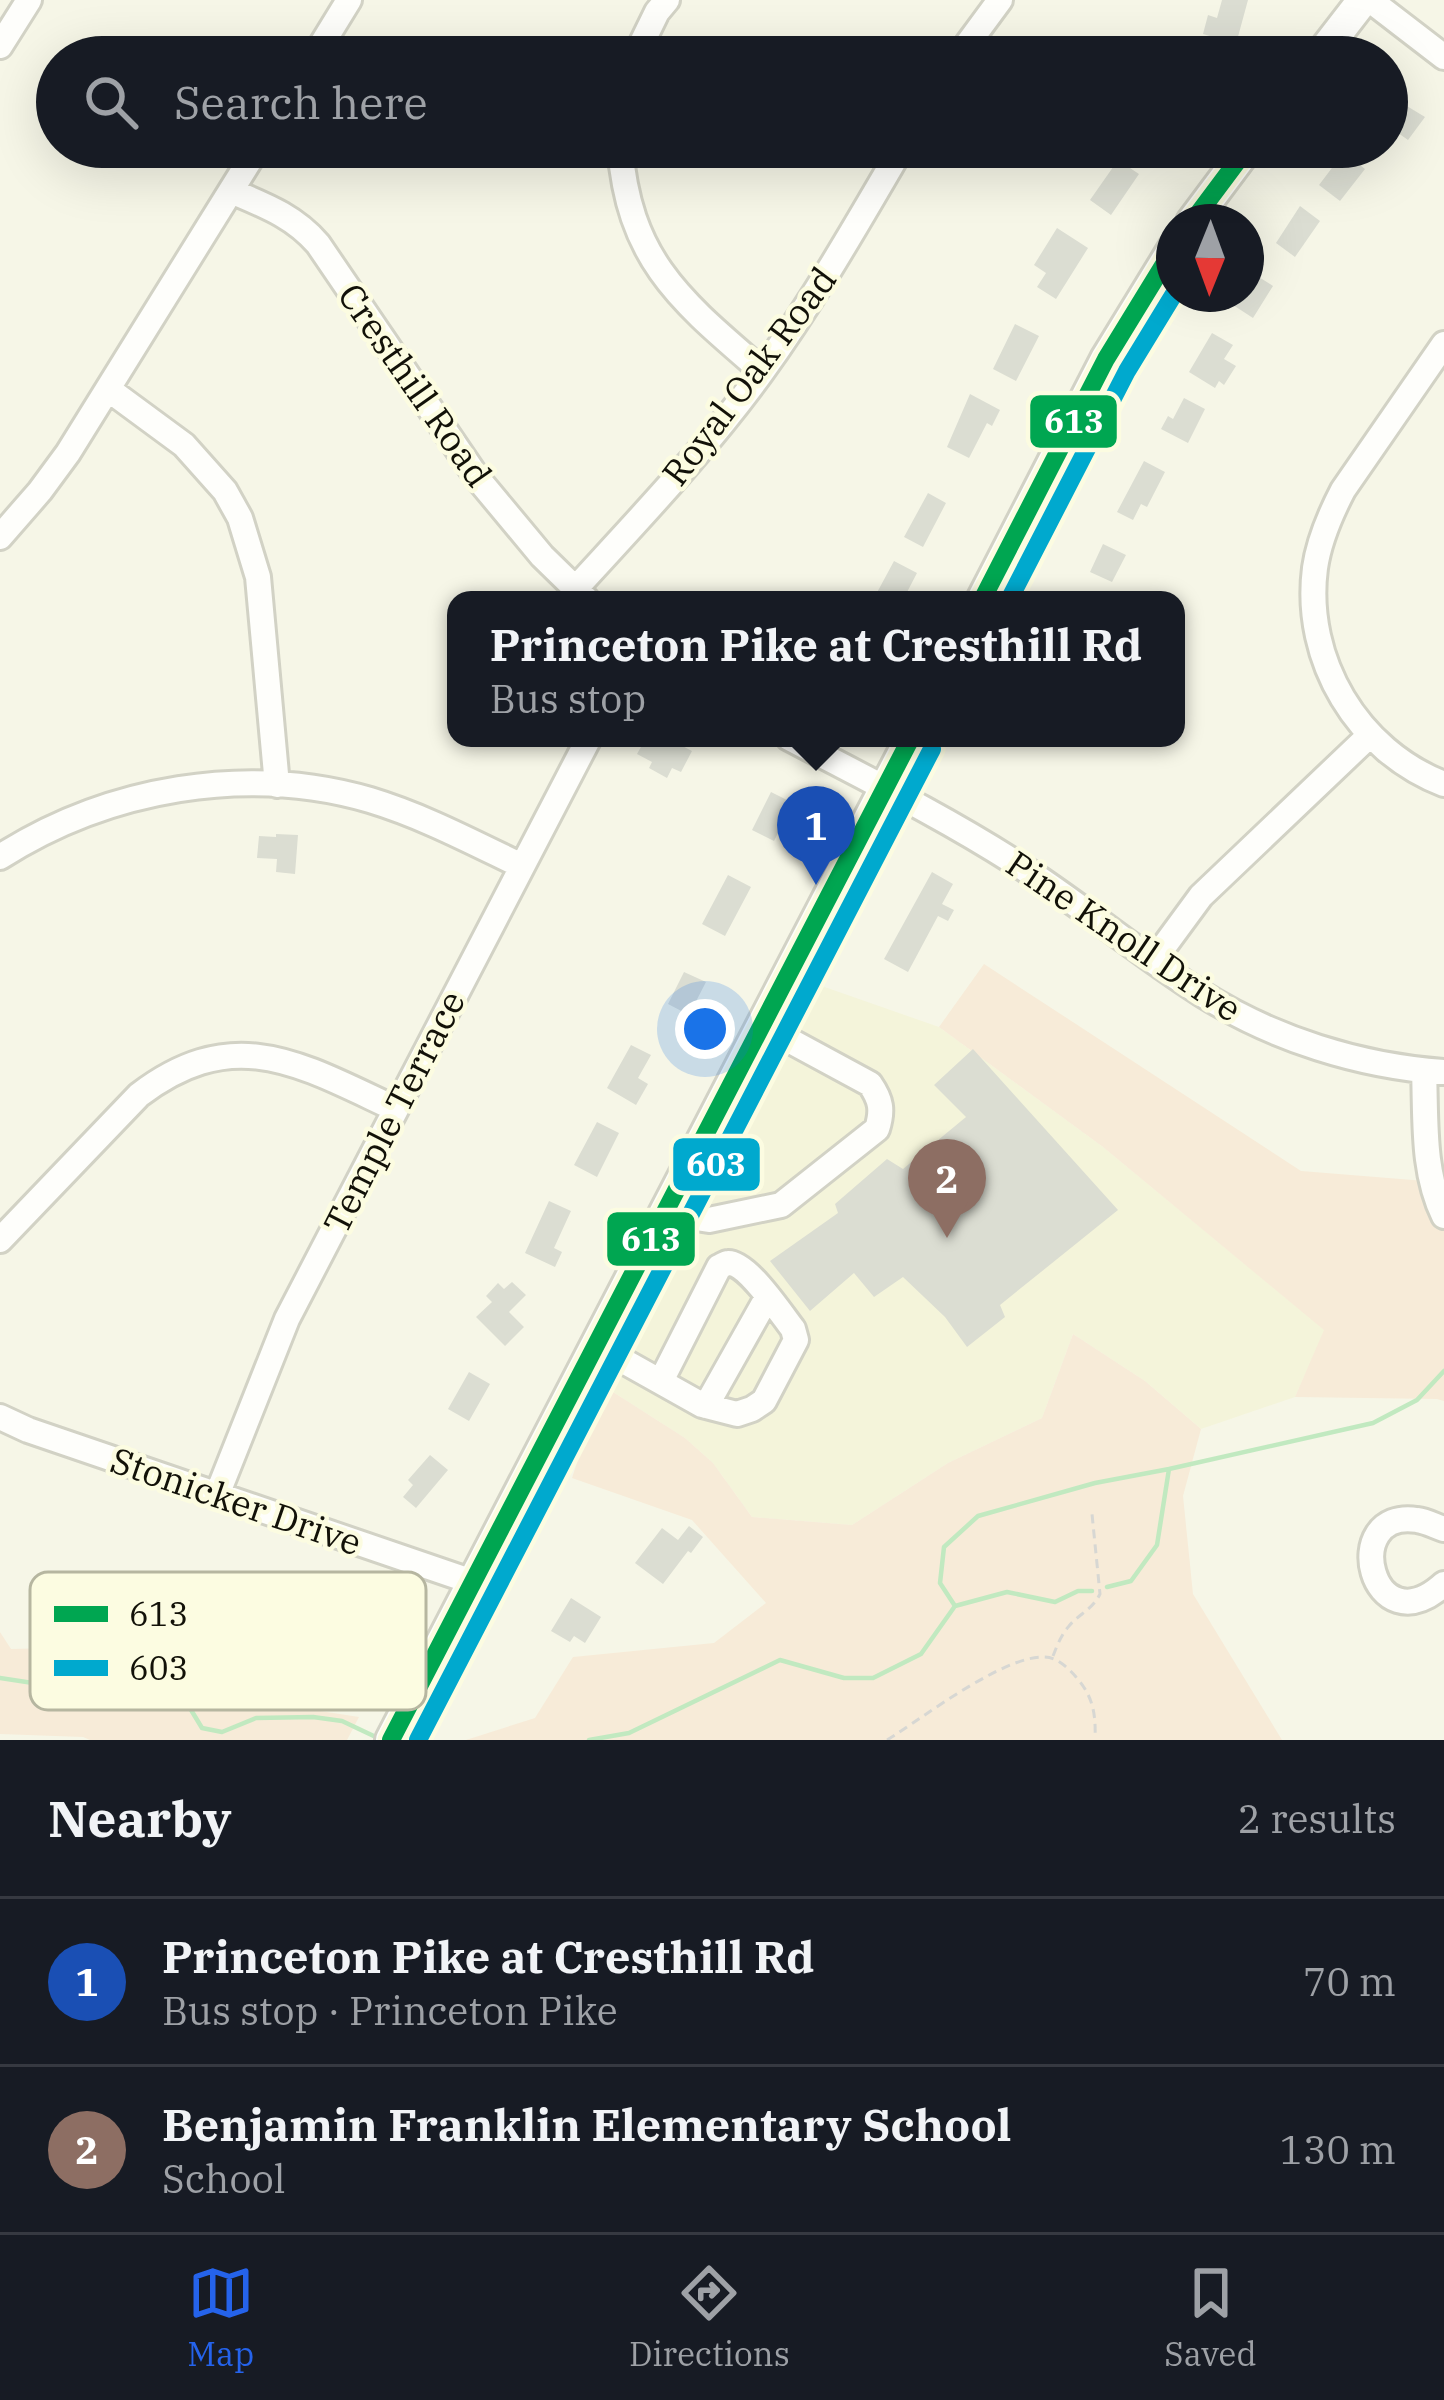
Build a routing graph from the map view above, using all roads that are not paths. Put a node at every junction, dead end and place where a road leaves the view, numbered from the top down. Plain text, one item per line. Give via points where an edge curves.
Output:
1 (29, 0) edge
2 (349, 0) edge
3 (667, 0) edge
4 (1000, 0) edge
5 (1366, 0) edge
6 (327, 36) edge
7 (646, 36) edge
8 (973, 36) edge
9 (1336, 36) edge
10 (0, 46) edge
11 (1444, 57) edge
12 (245, 168) edge
13 (621, 168) edge
14 (890, 168) edge
15 (1232, 168) edge
16 (231, 191) junction
17 (1205, 204) edge
18 (1156, 277) edge
19 (1444, 344) edge
20 (762, 371) junction
21 (107, 389) junction
22 (0, 537) edge
23 (577, 591) edge
24 (584, 591) edge
25 (987, 591) edge
26 (1370, 736) junction
27 (584, 747) edge
28 (806, 747) edge
29 (906, 747) edge
30 (277, 784) junction
31 (1444, 784) edge
32 (885, 788) junction
33 (0, 857) edge
34 (522, 866) junction
35 (1154, 960) junction
36 (761, 1025) junction
37 (1434, 1072) edge
38 (396, 1108) junction
39 (663, 1213) junction
40 (1444, 1216) edge
41 (0, 1240) edge
42 (768, 1296) junction
43 (595, 1345) junction
44 (661, 1381) junction
45 (706, 1406) junction
46 (0, 1417) edge
47 (217, 1495) junction
48 (1444, 1529) edge
49 (472, 1582) junction
50 (1444, 1584) edge
51 (426, 1672) edge
52 (407, 1710) edge
53 (393, 1737) edge

1 - 10 street
2 - 6 street
3 - 7 street
4 - 8 street
5 - 9 main road
5 - 11 street
12 - 16 street
13 - 20 street via 656,266 692,311
14 - 20 street, Royal Oak Road
15 - 17 main road
16 - 21 street
16 - 23 street, Cresthill Road via 288,216 318,244 478,479
18 - 25 main road
19 - 26 street via 1343,490 1315,569 1324,660
20 - 24 street, Royal Oak Road
21 - 22 street
21 - 30 street via 195,456 240,518 258,577
26 - 31 street
26 - 35 street via 1201,896
27 - 34 street, Temple Terrace
28 - 32 street
29 - 32 main road
30 - 33 street via 145,795 62,823
30 - 34 street via 413,814
32 - 35 street, Pine Knoll Drive via 1017,864
32 - 36 main road
34 - 38 street, Temple Terrace
35 - 37 street, Pine Knoll Drive via 1278,1033
36 - 39 main road
36 - 39 street via 870,1084 880,1098 877,1129 781,1205 709,1220
37 - 40 street via 1427,1163
38 - 41 street via 277,1058 202,1061 139,1095
38 - 47 street, Temple Terrace via 287,1319
39 - 43 main road
42 - 44 street via 731,1262 719,1267
42 - 45 street
42 - 45 street via 796,1340 764,1400 737,1414
43 - 44 street
43 - 49 main road
44 - 45 street
46 - 47 street, Stonicker Drive
47 - 49 street, Stonicker Drive
48 - 50 street via 1418,1520 1392,1524 1370,1555 1375,1580 1394,1598 1419,1600
49 - 51 main road
52 - 53 main road

